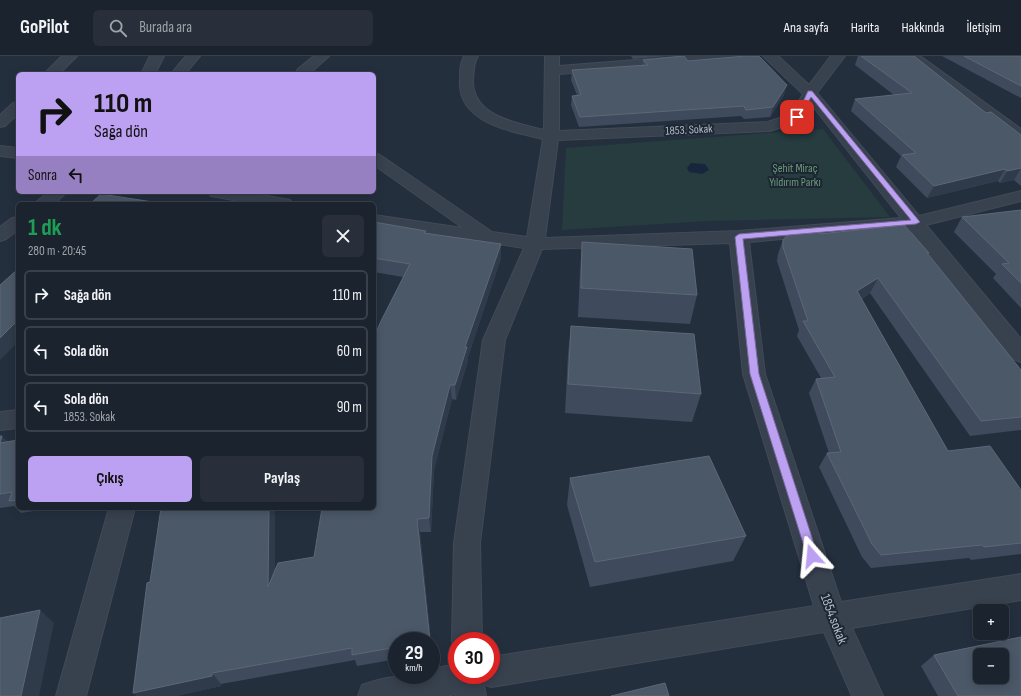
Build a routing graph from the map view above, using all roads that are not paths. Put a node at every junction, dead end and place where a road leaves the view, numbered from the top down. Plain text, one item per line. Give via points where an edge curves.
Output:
1 (70, 56) edge
2 (157, 56) edge
3 (193, 56) edge
4 (322, 56) edge
5 (471, 56) edge
6 (737, 56) edge
7 (770, 56) edge
8 (838, 56) edge
9 (910, 56) edge
10 (551, 63) edge
11 (53, 72) edge
12 (149, 72) edge
13 (180, 72) edge
14 (303, 72) edge
15 (810, 93) junction
16 (16, 108) edge
17 (0, 123) edge
18 (551, 136) junction
19 (1021, 136) edge
20 (0, 151) edge
21 (16, 153) edge
22 (376, 159) edge
23 (56, 194) edge
24 (228, 194) edge
25 (1021, 196) edge
26 (45, 202) edge
27 (273, 202) edge
28 (376, 220) edge
29 (916, 222) junction
30 (16, 223) edge
31 (0, 235) edge
32 (739, 237) junction
33 (490, 239) junction
34 (535, 244) junction
35 (1021, 354) edge
36 (16, 419) edge
37 (0, 421) edge
38 (121, 510) edge
39 (1021, 587) edge
40 (832, 617) junction
41 (467, 632) edge
42 (500, 674) edge
43 (448, 683) edge
44 (71, 696) edge
45 (373, 696) edge
46 (868, 696) edge

1 - 11 street
2 - 12 street
3 - 13 street
4 - 14 street
5 - 18 street, 1853. Sokak via 467,64 466,91 479,111 502,124
6 - 10 street
7 - 15 street
8 - 15 street, 1853. Sokak
9 - 19 street
10 - 18 street
15 - 18 street, 1853. Sokak via 797,117 770,126
15 - 29 street
16 - 17 street
18 - 34 street
20 - 21 street
22 - 33 street
23 - 26 street
24 - 27 street
25 - 29 street
28 - 33 street
29 - 32 street
29 - 35 street
30 - 31 street
32 - 34 street
32 - 40 street, 1854.sokak via 754,374
33 - 34 street
34 - 41 street via 494,340 468,543
36 - 37 street
38 - 44 street
39 - 40 street
40 - 42 street
40 - 46 street, 1854.sokak
43 - 45 street

